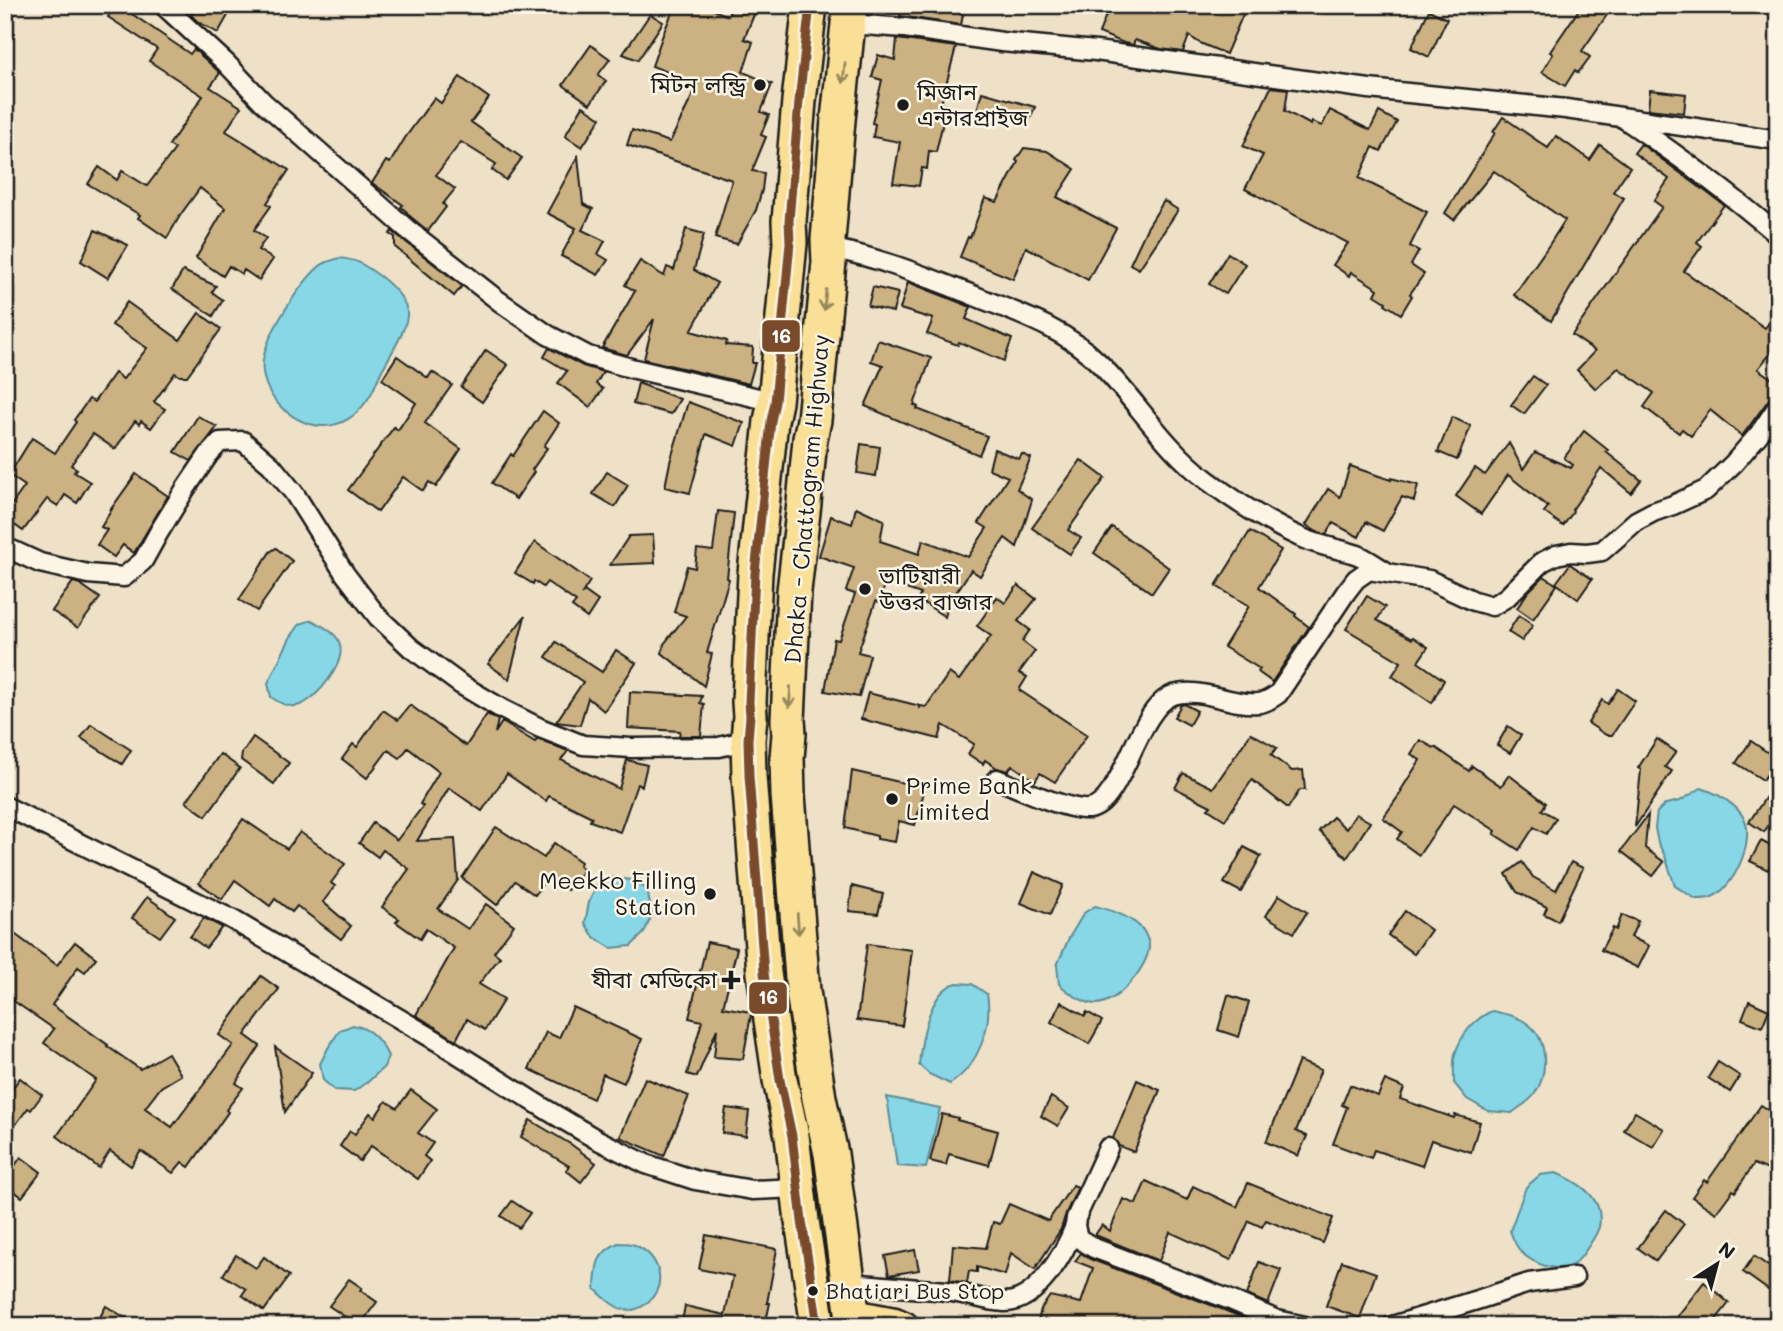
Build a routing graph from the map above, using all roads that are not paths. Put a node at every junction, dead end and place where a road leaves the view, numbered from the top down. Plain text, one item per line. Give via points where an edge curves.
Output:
1 (163, 5) edge
2 (810, 5) edge
3 (849, 15) edge
4 (1620, 117) junction
5 (1778, 140) edge
6 (1778, 234) edge
7 (829, 248) junction
8 (775, 401) junction
9 (1778, 406) edge
10 (5, 547) edge
11 (1388, 573) junction
12 (748, 740) junction
13 (997, 779) dead end
14 (5, 806) edge
15 (1108, 1148) dead end
16 (798, 1188) junction
17 (1075, 1226) junction
18 (1574, 1277) dead end
19 (852, 1307) edge
20 (818, 1326) edge
21 (904, 1326) edge
22 (1304, 1326) edge
23 (1392, 1326) edge

1 - 8 street via 263,102 407,229 548,335 588,356 631,369
2 - 8 highway, Dhaka - Chattogram Highway
3 - 4 street via 1002,42
3 -> 7 highway, Dhaka - Chattogram Highway
4 - 5 street
4 - 6 street via 1693,166
7 - 11 street via 889,264 1053,329 1100,364 1165,441 1206,480 1304,539 1360,556
7 -> 19 highway, Dhaka - Chattogram Highway via 794,591 787,758 803,991
8 - 12 highway, Dhaka - Chattogram Highway via 755,573
9 - 11 street via 1759,434 1706,490 1636,521 1602,551 1571,552 1542,562 1492,606 1429,580
10 - 12 street via 40,563 88,575 124,577 143,561 209,454 220,442 243,441 271,465 294,494 378,617 411,648 491,703 583,745 719,747
11 - 13 street via 1369,570 1356,579 1278,694 1261,703 1192,693 1161,701 1102,804 1089,809 1067,806
12 - 16 highway, Dhaka - Chattogram Highway via 764,973
14 - 16 street via 233,920 547,1111 646,1164 695,1180 752,1190
15 - 17 street
16 - 20 highway, Dhaka - Chattogram Highway
17 - 19 street via 1038,1285 1014,1301 949,1292
17 - 22 street via 1078,1238 1094,1248 1277,1320
18 - 23 street via 1529,1283
19 - 21 main road

